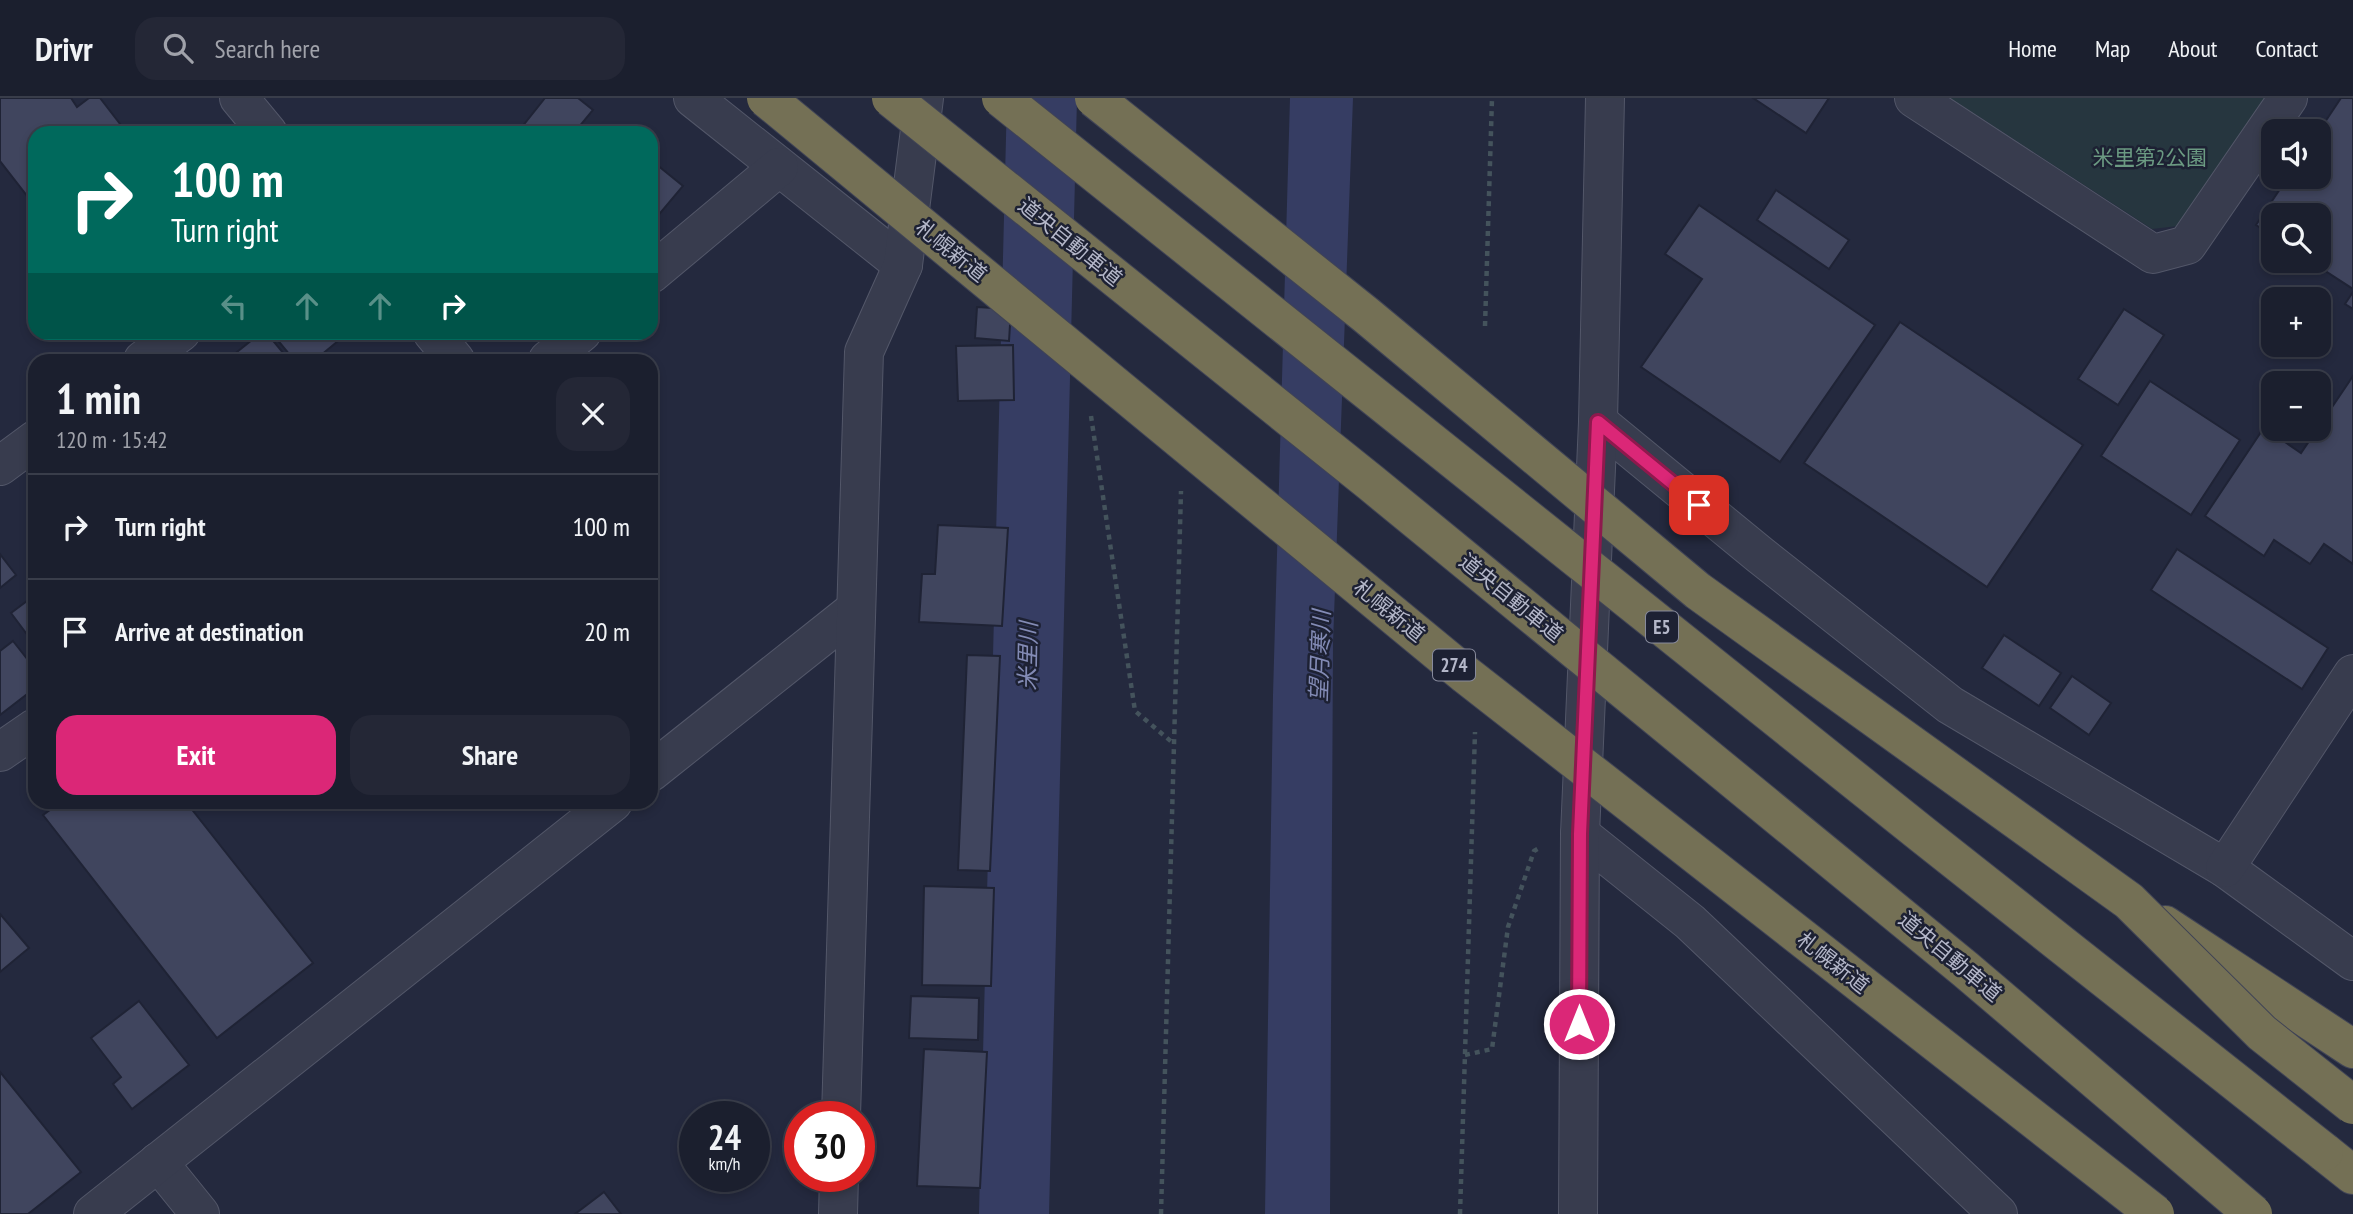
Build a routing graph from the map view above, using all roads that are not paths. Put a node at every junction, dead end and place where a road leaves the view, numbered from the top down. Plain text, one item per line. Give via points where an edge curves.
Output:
1 (239, 98) edge
2 (693, 98) edge
3 (766, 98) edge
4 (891, 98) edge
5 (924, 98) edge
6 (1001, 98) edge
7 (1094, 98) edge
8 (1605, 98) edge
9 (1914, 98) edge
10 (2288, 98) edge
11 (262, 126) edge
12 (779, 167) junction
13 (903, 265) junction
14 (658, 268) edge
15 (170, 340) edge
16 (438, 340) edge
17 (572, 340) edge
18 (151, 354) edge
19 (449, 354) edge
20 (555, 354) edge
21 (1598, 422) junction
22 (28, 445) edge
23 (0, 466) edge
24 (856, 609) junction
25 (2353, 674) edge
26 (28, 733) edge
27 (0, 752) edge
28 (658, 766) edge
29 (604, 809) edge
30 (1580, 834) junction
31 (2225, 868) junction
32 (2129, 901) junction
33 (2353, 961) edge
34 (2353, 1049) edge
35 (2008, 1100) junction
36 (841, 1101) edge
37 (2353, 1104) edge
38 (158, 1162) junction
39 (2343, 1166) edge
40 (839, 1192) edge
41 (93, 1214) edge
42 (200, 1214) edge
43 (838, 1214) edge
44 (1578, 1214) edge
45 (1998, 1214) edge
46 (2132, 1214) edge
47 (2155, 1214) edge
48 (2253, 1214) edge

1 - 11 street
2 - 12 street
3 - 35 highway, 札幌新道 / 274, bridge via 1466,675
4 - 48 highway, 道央自動車道, bridge via 1965,969
5 - 13 street
6 - 39 highway, E5, bridge
7 - 32 highway, bridge via 1366,315 1698,591
8 - 21 street
9 - 10 street via 2153,254 2187,245
12 - 13 street
12 - 14 street
13 - 24 street via 864,352
15 - 18 street
16 - 19 street
17 - 20 street
21 - 30 street
21 - 31 street via 1950,705
22 - 23 street
24 - 28 street
24 - 36 street
25 - 31 street
26 - 27 street
29 - 38 street
30 - 44 street
30 - 45 street via 1690,922
31 - 33 street
32 - 34 highway, bridge
32 - 37 highway, bridge via 2262,1033
35 - 46 highway, bridge
35 - 47 highway, 札幌新道 / 274, bridge
38 - 41 street
38 - 42 street
40 - 43 street

